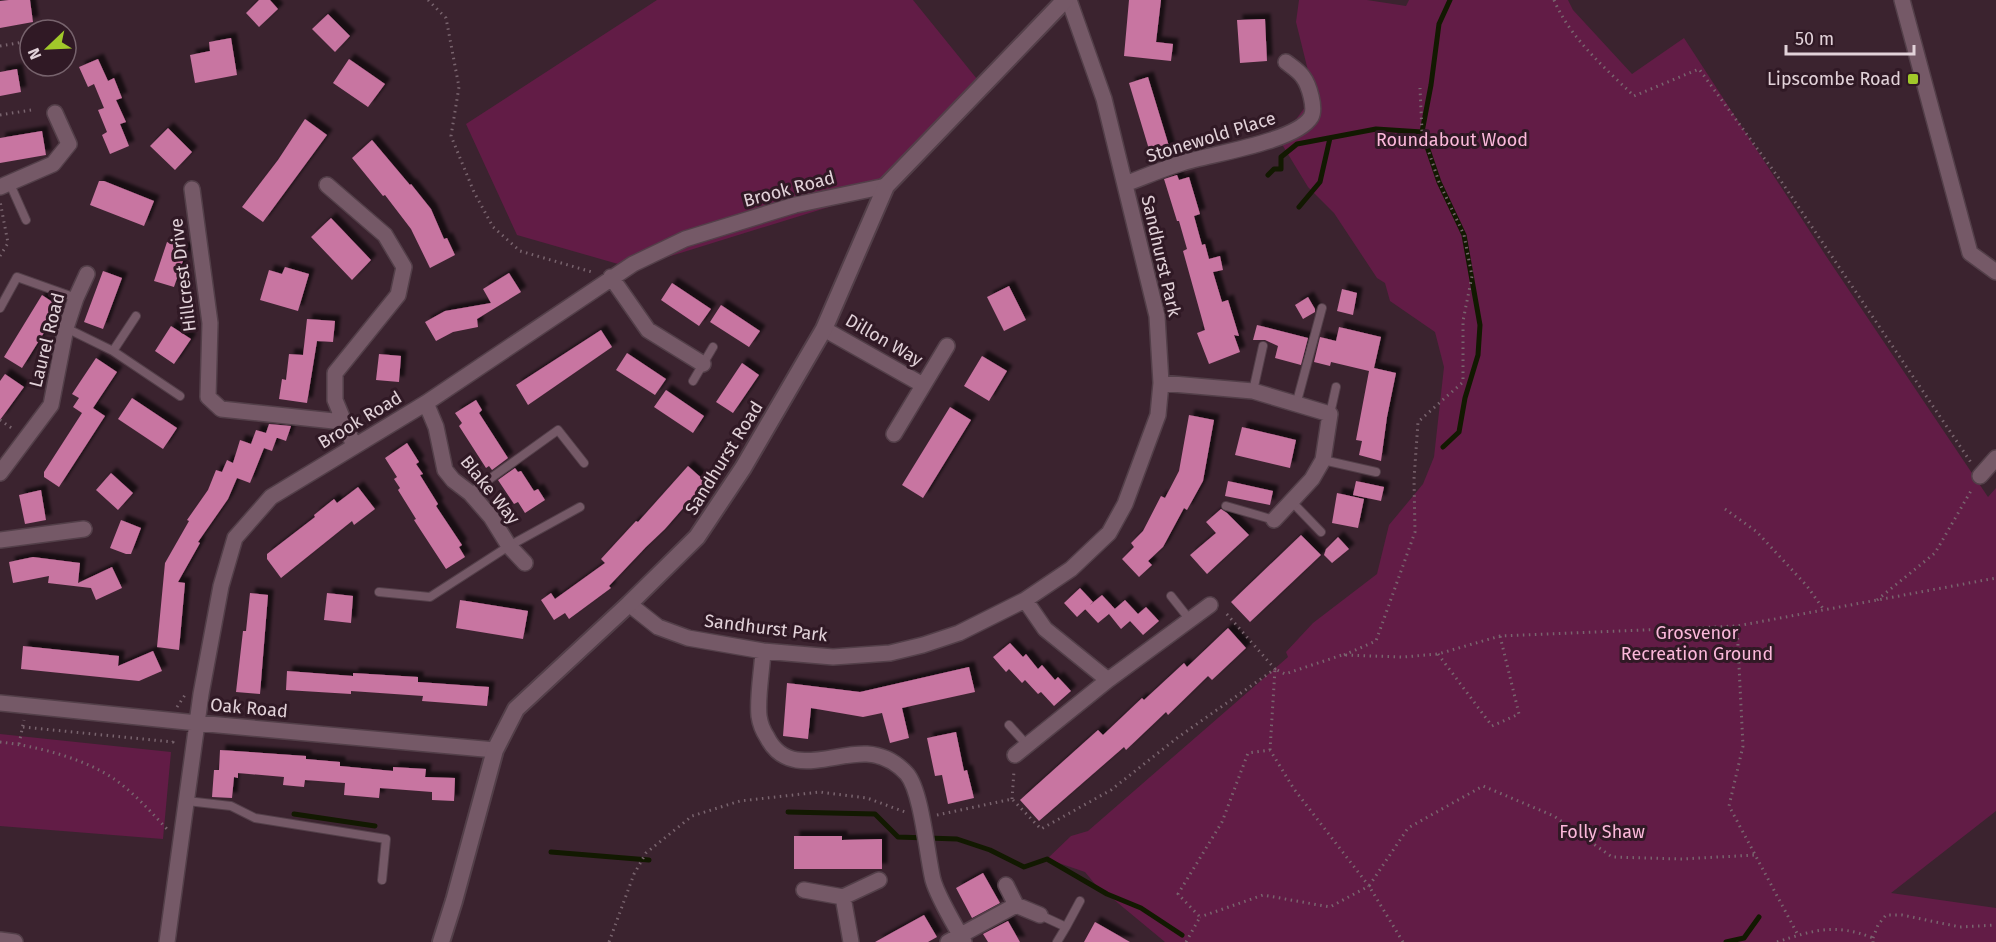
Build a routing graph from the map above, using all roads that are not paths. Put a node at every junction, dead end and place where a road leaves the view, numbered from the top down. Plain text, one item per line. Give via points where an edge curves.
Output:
1 (1067, 0) edge
2 (1902, 0) edge
3 (1286, 62) dead end
4 (55, 113) dead end
5 (1125, 184) junction
6 (327, 185) dead end
7 (5, 186) edge
8 (886, 186) junction
9 (192, 189) dead end
10 (26, 219) dead end
11 (1996, 272) edge
12 (87, 274) dead end
13 (611, 277) junction
14 (76, 298) junction
15 (0, 308) edge
16 (1322, 309) dead end
17 (136, 316) dead end
18 (66, 328) junction
19 (824, 328) junction
20 (947, 346) dead end
21 (1263, 346) dead end
22 (713, 347) dead end
23 (114, 351) junction
24 (703, 364) junction
25 (693, 381) dead end
26 (1161, 383) junction
27 (923, 385) junction
28 (1336, 387) dead end
29 (1253, 391) junction
30 (180, 396) dead end
31 (426, 403) junction
32 (1296, 405) junction
33 (1330, 414) junction
34 (343, 422) junction
35 (894, 434) dead end
36 (354, 446) junction
37 (1996, 458) edge
38 (1323, 460) junction
39 (584, 462) dead end
40 (1376, 472) dead end
41 (0, 473) edge
42 (1980, 476) road end
43 (470, 494) junction
44 (1292, 502) junction
45 (1226, 506) dead end
46 (580, 507) dead end
47 (1274, 520) joint
48 (84, 529) dead end
49 (1321, 532) dead end
50 (0, 540) edge
51 (509, 546) junction
52 (525, 563) dead end
53 (379, 592) dead end
54 (1172, 596) dead end
55 (1025, 600) junction
56 (629, 604) junction
57 (1210, 605) dead end
58 (1190, 620) junction
59 (763, 651) junction
60 (1108, 680) junction
61 (0, 703) edge
62 (197, 723) junction
63 (1010, 725) dead end
64 (495, 750) junction
65 (1021, 750) joint
66 (187, 801) junction
67 (382, 880) dead end
68 (879, 880) dead end
69 (1006, 885) dead end
70 (804, 890) dead end
71 (843, 897) junction
72 (1080, 901) dead end
73 (1016, 905) junction
74 (1040, 915) joint
75 (1066, 927) junction
76 (0, 940) edge
77 (958, 940) edge
78 (15, 942) edge
79 (167, 942) edge
80 (441, 942) edge
81 (851, 942) edge
82 (1057, 942) edge

1 - 5 street, Sandhurst Park via 1104,99
1 - 8 street, Sandhurst Road
2 - 11 street via 1970,253
3 - 5 street, Stonewold Place via 1303,76 1310,96 1311,117 1302,126 1275,139
4 - 7 street via 69,144 53,164
5 - 26 street, Sandhurst Park via 1157,316
6 - 34 street via 386,235 404,267 398,294 335,373 335,400
7 - 10 lane
8 - 13 street, Brook Road via 795,205 685,239
8 - 19 street, Sandhurst Road
9 - 34 street, Hillcrest Drive via 210,323 208,397 221,409
12 - 14 street, Laurel Road
13 - 24 street via 648,330
13 - 31 street, Brook Road
14 - 15 lane via 17,277
14 - 18 street, Laurel Road
16 - 32 lane
17 - 23 lane
18 - 23 lane
18 - 41 street, Laurel Road via 51,405
19 - 27 street, Dillon Way
19 - 56 street, Sandhurst Road via 743,468 697,537
20 - 27 street, Dillon Way
21 - 29 lane
22 - 24 lane
23 - 30 lane
24 - 25 lane
26 - 29 street
26 - 55 street, Sandhurst Park via 1158,415 1125,504 1109,533 1071,569
27 - 35 street, Dillon Way
28 - 33 lane
29 - 32 street
31 - 36 street, Brook Road
31 - 43 street, Blake Way via 436,427 445,470
32 - 33 street
33 - 38 street
34 - 36 street
36 - 62 street, Brook Road via 271,497 235,538 221,586
37 - 42 street
38 - 40 lane
38 - 44 street
39 - 43 lane via 558,430
43 - 51 street, Blake Way
44 - 47 street
44 - 49 lane
45 - 47 lane
46 - 51 lane
48 - 50 street
51 - 52 street, Blake Way
51 - 53 lane via 430,597
54 - 58 lane
55 - 59 street, Sandhurst Park via 959,633 890,652 833,657
55 - 60 street via 1045,629
56 - 59 street, Sandhurst Park via 658,627 688,638
56 - 64 street, Sandhurst Road via 516,709
57 - 58 street
58 - 60 street
59 - 77 street via 759,716 771,746 798,761 867,754 894,761 909,776 934,882
60 - 65 street
61 - 62 street, Oak Road
62 - 64 street, Oak Road
62 - 66 street, Brook Road
63 - 65 lane
64 - 80 street, Sandhurst Road
66 - 67 lane via 231,806 255,818 386,839
66 - 79 street, Brook Road
68 - 71 street
69 - 73 street
70 - 71 street
71 - 81 street
72 - 75 lane
73 - 74 street
73 - 77 street
74 - 75 lane
75 - 82 lane
76 - 78 street

